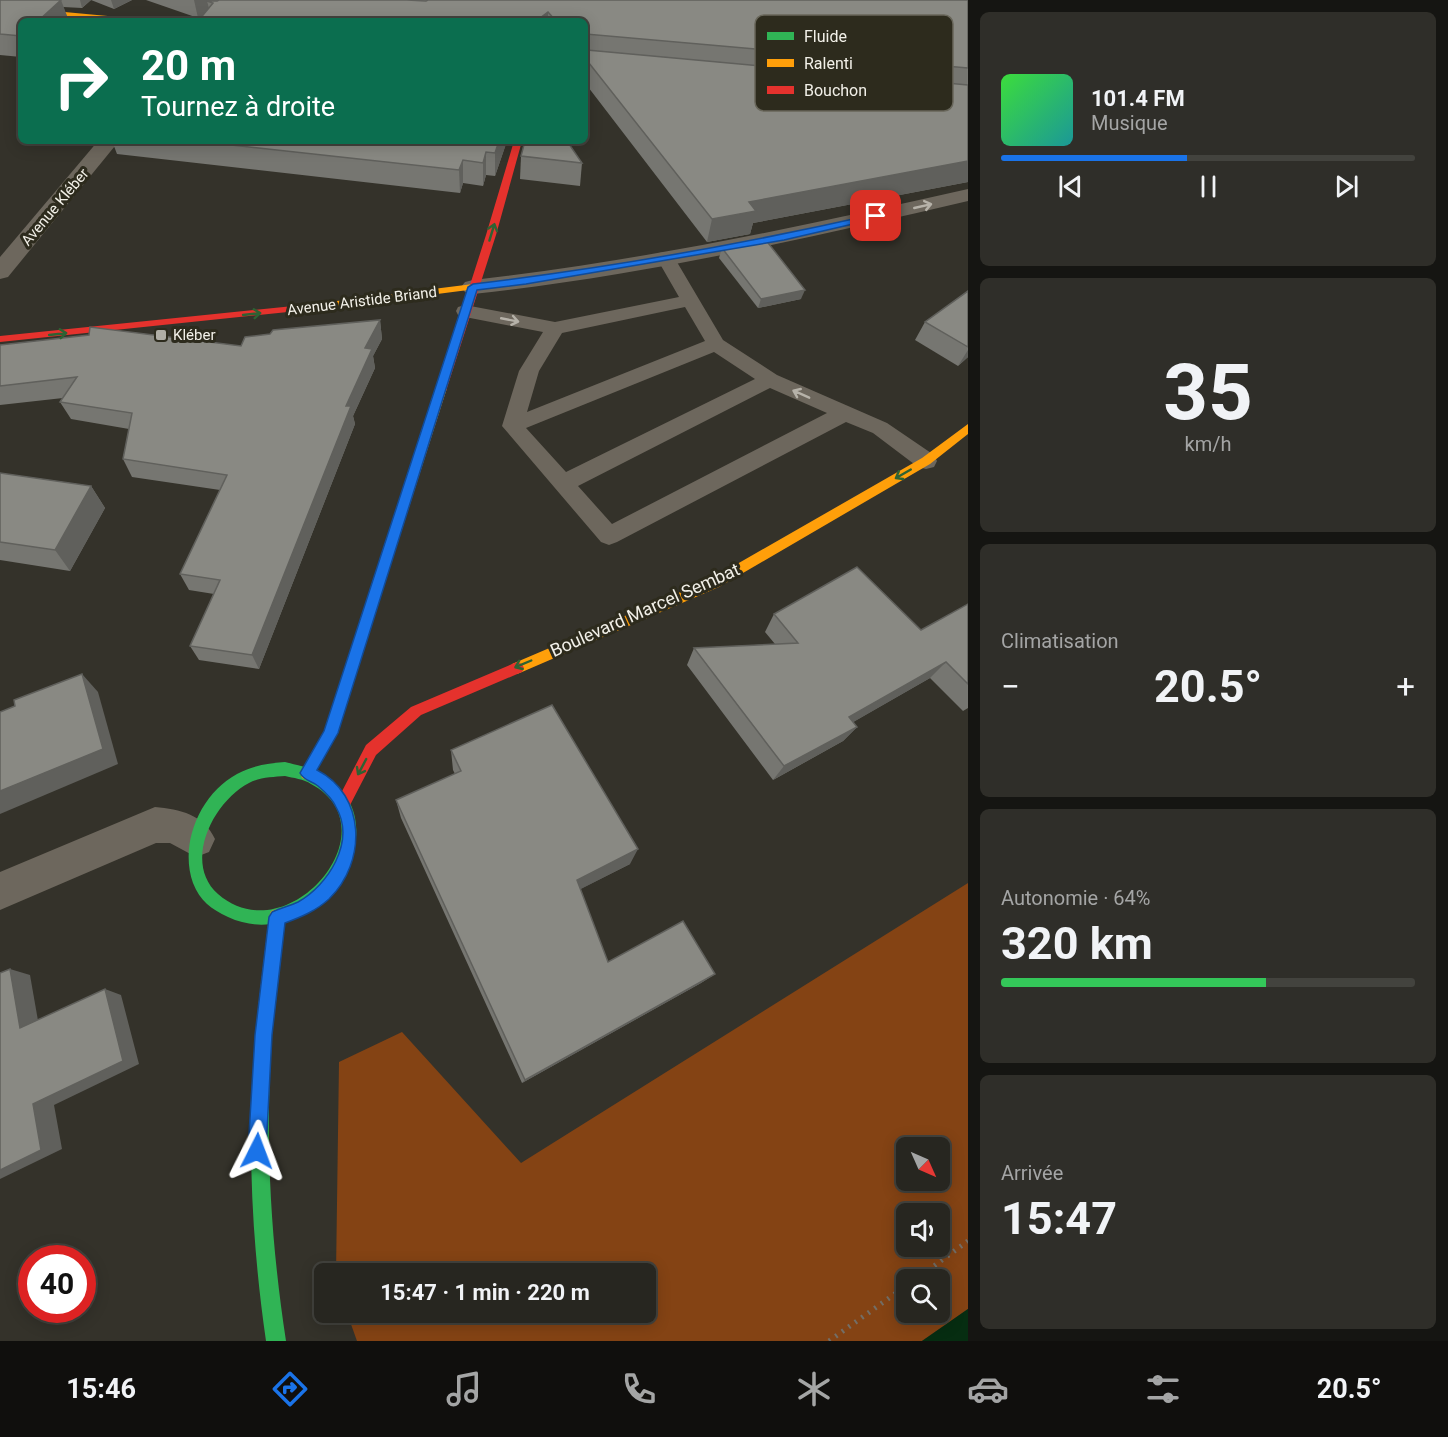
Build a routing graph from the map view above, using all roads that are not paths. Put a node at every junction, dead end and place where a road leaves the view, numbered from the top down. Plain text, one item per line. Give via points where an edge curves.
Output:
1 (0, 8) edge
2 (108, 18) edge
3 (107, 144) edge
4 (517, 144) edge
5 (968, 195) edge
6 (665, 258) junction
7 (0, 272) edge
8 (473, 287) junction
9 (691, 300) junction
10 (465, 311) junction
11 (555, 328) junction
12 (0, 339) edge
13 (716, 344) junction
14 (770, 380) junction
15 (845, 413) junction
16 (512, 426) junction
17 (968, 428) edge
18 (926, 460) junction
19 (564, 483) junction
20 (307, 773) junction
21 (343, 804) junction
22 (196, 839) junction
23 (0, 891) edge
24 (277, 917) junction
25 (276, 1341) edge

1 - 2 street
3 - 7 street, Avenue Kléber
8 -> 4 street
6 -> 5 street, Avenue Aristide Briand via 784,237
6 - 8 street, Avenue Aristide Briand
6 - 9 lane
8 - 10 street
12 -> 8 street, Avenue Aristide Briand via 368,302
9 - 11 lane
9 - 13 lane
10 -> 11 lane
10 - 20 street via 330,733
11 - 16 lane via 529,371
13 - 14 lane
13 - 16 lane
15 -> 14 lane
14 - 19 lane
15 - 18 lane via 880,428
15 - 19 lane via 609,536
16 - 19 lane
17 - 18 street, Boulevard Marcel Sembat
18 -> 21 street, Boulevard Marcel Sembat via 715,583 416,711 371,750
20 - 21 street via 322,780
20 - 22 street via 285,769 262,771 239,781 219,796 204,816
21 - 24 street via 349,825 349,849 340,872 324,892 302,909
22 - 23 street via 175,826 155,825
22 - 24 street via 194,861 200,882 212,900 231,912 254,919
24 - 25 street via 263,1035 257,1151 268,1293

